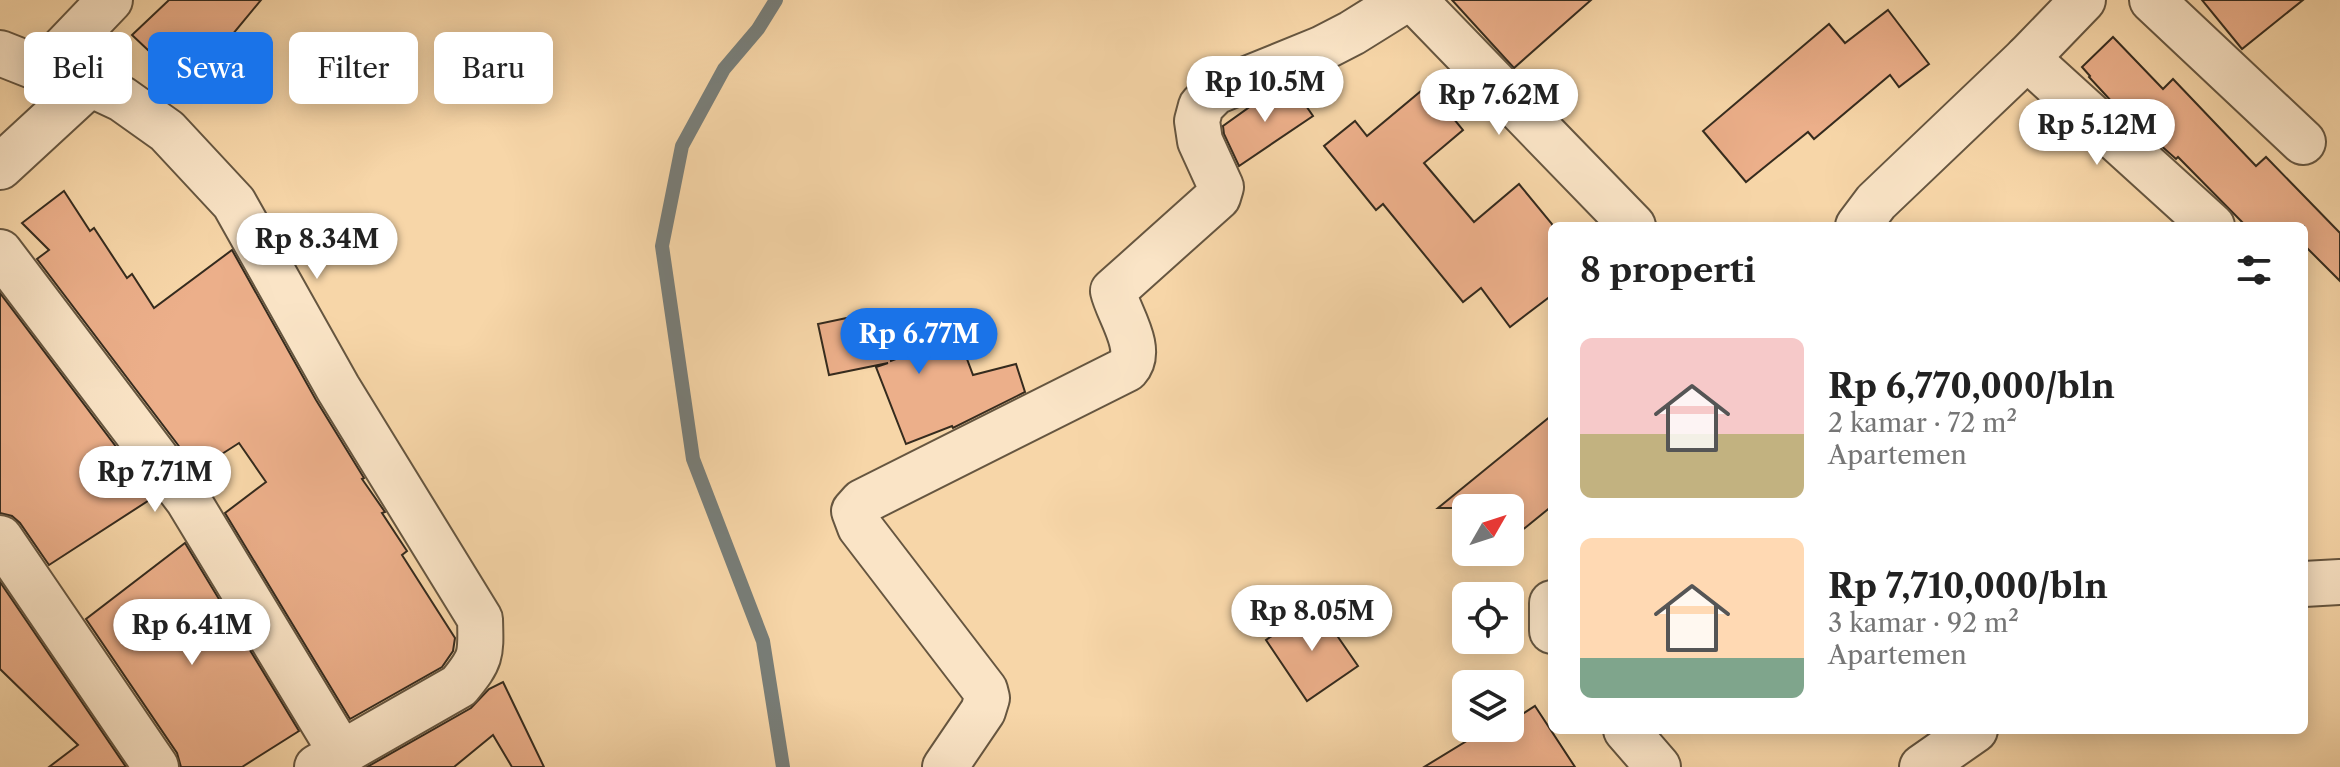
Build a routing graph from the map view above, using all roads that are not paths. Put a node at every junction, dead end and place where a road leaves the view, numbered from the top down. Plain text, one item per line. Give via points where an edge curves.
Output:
1 (110, 0) edge
2 (1405, 0) edge
3 (1414, 0) edge
4 (2083, 0) edge
5 (2152, 0) edge
6 (79, 32) edge
7 (0, 53) edge
8 (2027, 58) junction
9 (24, 62) edge
10 (68, 104) edge
11 (129, 104) edge
12 (2303, 142) dead end
13 (0, 167) edge
14 (1629, 222) edge
15 (1861, 222) edge
16 (2208, 222) edge
17 (0, 252) edge
18 (0, 538) edge
19 (2340, 582) edge
20 (2308, 584) edge
21 (1629, 734) edge
22 (1969, 734) edge
23 (330, 761) edge
24 (156, 767) edge
25 (945, 767) edge
26 (1658, 767) edge
27 (1922, 767) edge

1 - 6 street
2 - 25 street via 1321,49 1215,92 1201,106 1200,141 1220,193 1113,291 1135,350 1127,369 862,502 854,511 860,527 985,690 983,711
3 - 14 street
4 - 8 street
5 - 12 street
7 - 9 street
8 - 15 street
8 - 16 street
10 - 13 street
11 - 23 street via 167,131 234,203 338,388 480,619 481,654 459,686
17 - 23 street via 188,500
18 - 24 street
19 - 20 street
21 - 26 street
22 - 27 street

